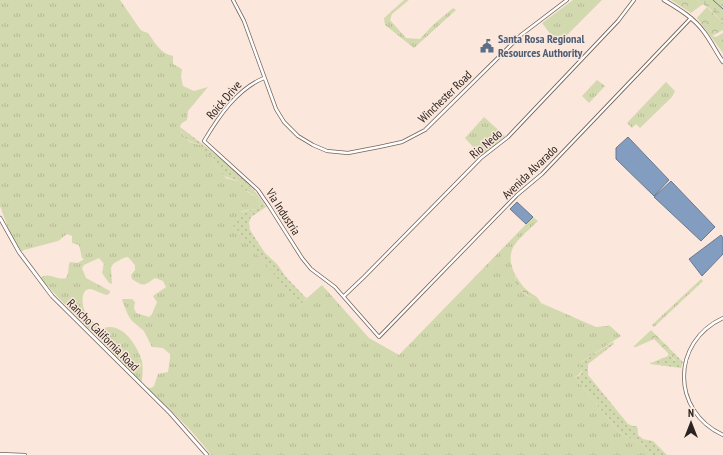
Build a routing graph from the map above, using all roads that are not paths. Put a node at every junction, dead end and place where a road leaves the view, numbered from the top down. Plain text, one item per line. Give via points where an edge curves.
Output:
1 (233, 0) edge
2 (567, 0) edge
3 (634, 0) edge
4 (664, 0) edge
5 (691, 18) junction
6 (723, 62) edge
7 (264, 78) junction
8 (204, 141) joint
9 (0, 218) edge
10 (343, 296) junction
11 (723, 318) edge
12 (379, 337) joint
13 (723, 435) edge
14 (0, 454) edge
15 (25, 455) edge
16 (207, 455) edge

1 - 7 street, Winchester Road
2 - 7 street, Winchester Road via 521,35 425,130 398,143 348,153 327,151 313,145 298,136 284,122
3 - 10 street, Rio Nedo via 618,21 508,137 481,158
4 - 5 main road
5 - 6 main road via 704,31
5 - 12 street, Avenida Alvarado
7 - 8 street, Roick Drive via 239,94
8 - 10 street, Via Industria via 258,190 302,258
9 - 16 main road, Rancho California Road via 19,252 52,296 170,413
10 - 12 street, Via Industria
11 - 13 street via 705,329 695,340 686,358 684,378 686,394 696,414 707,426
14 - 15 street

